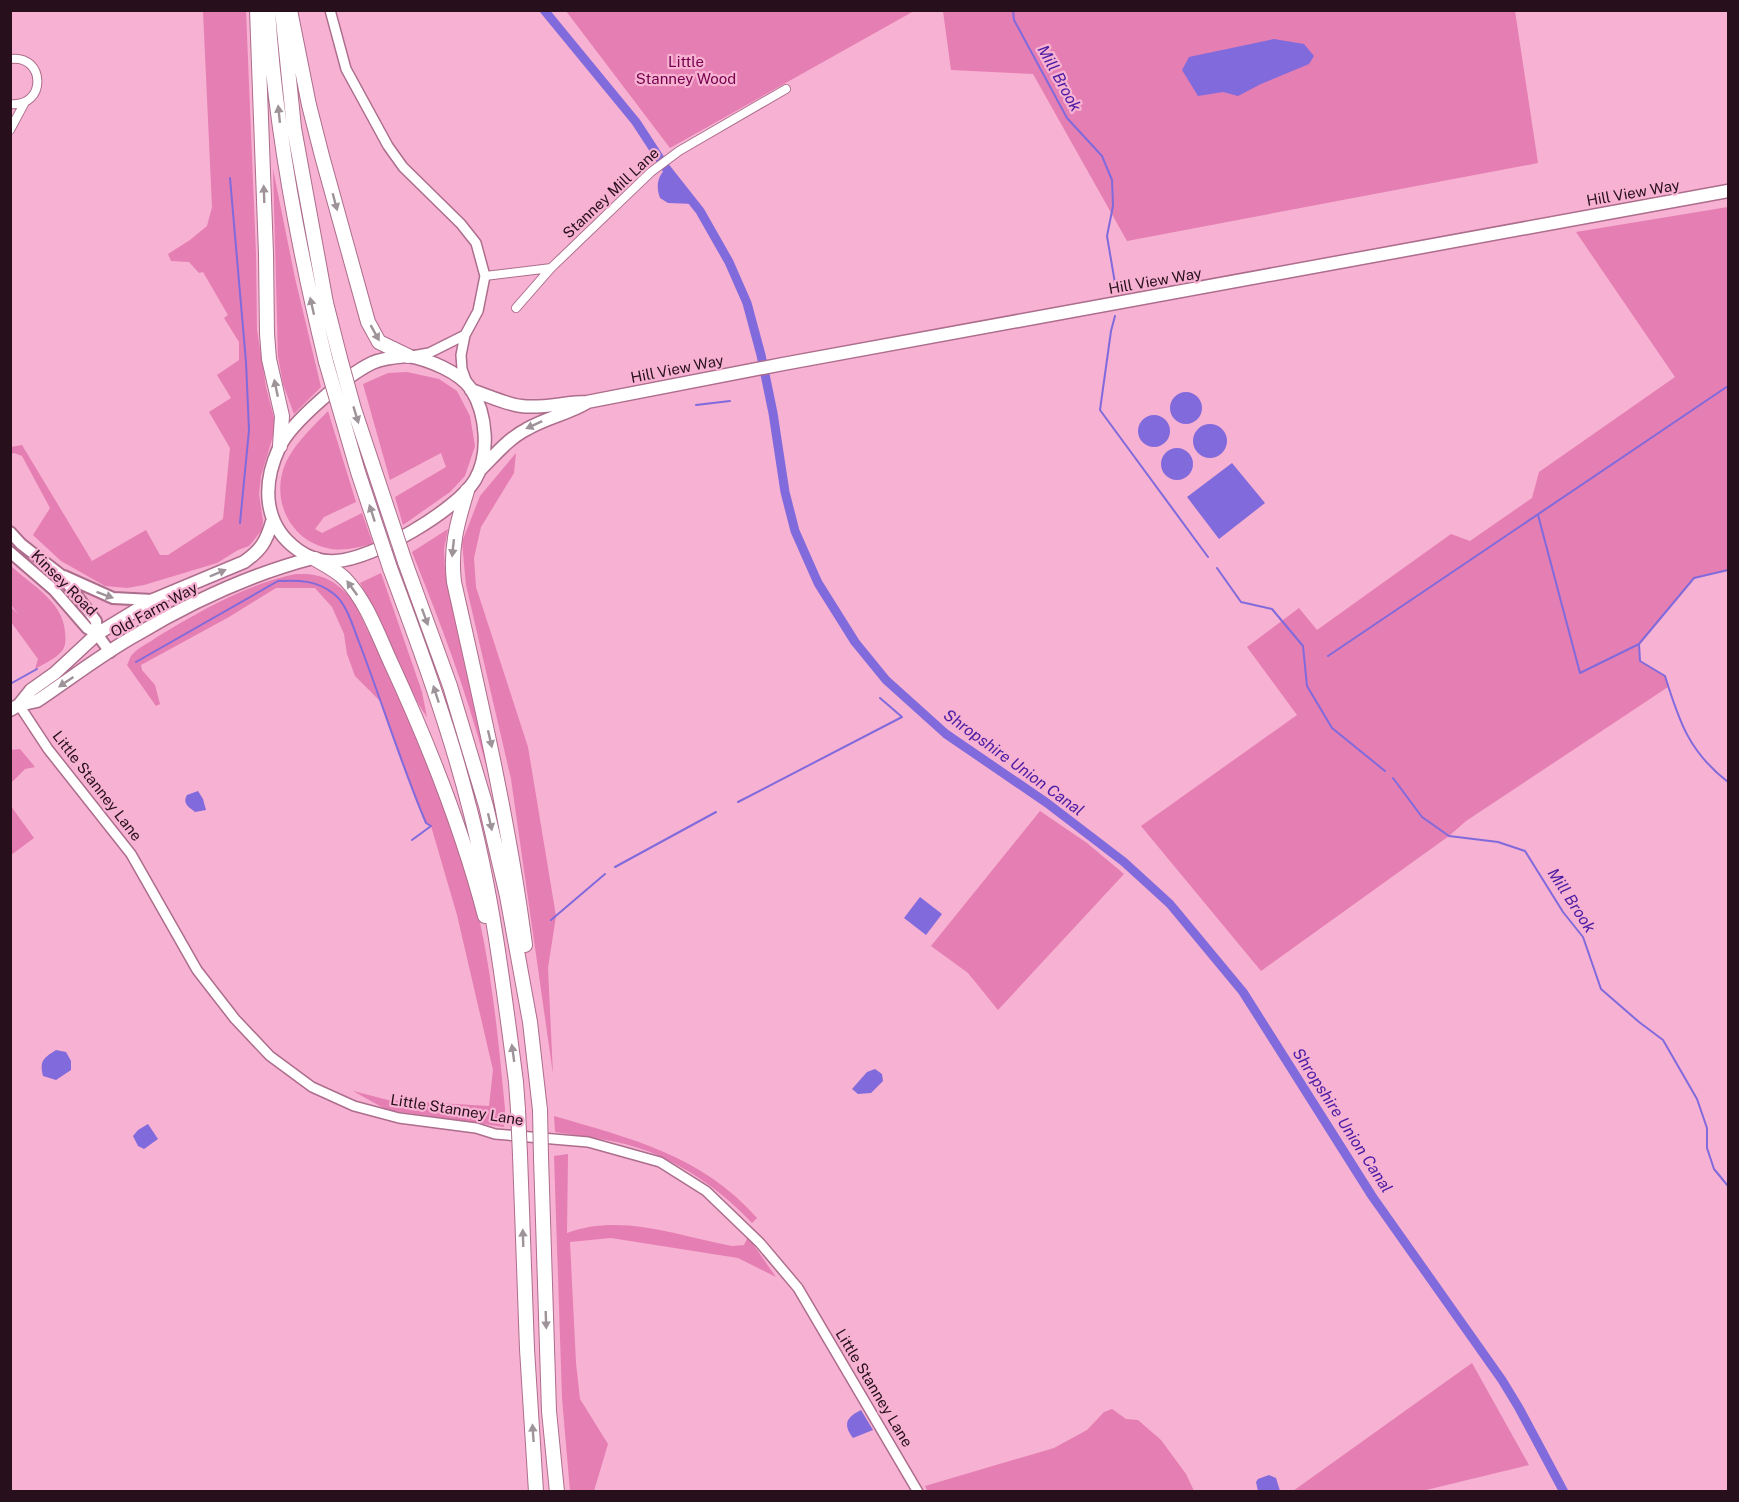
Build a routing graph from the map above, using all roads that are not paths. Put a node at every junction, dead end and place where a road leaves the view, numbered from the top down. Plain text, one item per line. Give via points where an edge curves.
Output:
1 (257, 10) edge
2 (268, 10) edge
3 (282, 10) edge
4 (290, 10) edge
5 (330, 10) edge
6 (10, 59) edge
7 (786, 89) dead end
8 (25, 102) junction
9 (10, 104) edge
10 (10, 130) edge
11 (1728, 191) edge
12 (551, 267) junction
13 (485, 276) junction
14 (516, 308) dead end
15 (465, 335) junction
16 (409, 356) junction
17 (470, 388) junction
18 (587, 402) junction
19 (280, 446) junction
20 (480, 471) junction
21 (466, 491) junction
22 (272, 522) junction
23 (10, 531) edge
24 (10, 552) edge
25 (314, 559) junction
26 (61, 575) junction
27 (153, 600) junction
28 (97, 634) junction
29 (110, 652) junction
30 (15, 708) edge
31 (505, 997) junction
32 (530, 1022) junction
33 (536, 1491) edge
34 (557, 1491) edge
35 (918, 1491) edge

19 -> 1 highway via 282,416 267,334
31 -> 2 highway, bridge via 492,911 470,810 435,691 358,472 326,363 297,234 280,131
3 -> 32 highway, bridge via 294,128 326,303 354,409 450,686 486,806
4 -> 16 highway via 317,136 368,322 379,342
5 - 13 street via 346,69 388,146 403,167 476,243
6 - 8 street via 23,60 36,72 37,88
7 - 12 street, Stanney Mill Lane via 679,151 651,172
8 - 9 street
8 - 10 street
11 - 18 main road, Hill View Way
12 - 13 street
12 - 14 street, Stanney Mill Lane
13 - 15 street via 478,311
15 - 16 street via 429,353
15 - 17 street via 462,369
16 - 17 main road via 438,365
16 - 19 main road via 373,363 340,385 301,419
17 - 18 main road, Hill View Way via 520,406
17 - 20 main road via 486,438
18 -> 20 main road, Hill View Way via 525,430
19 - 22 main road via 269,488
20 - 21 main road
21 - 25 main road via 407,535 376,550 336,561
21 -> 32 highway via 452,546 454,582 501,792 521,916
22 - 25 main road via 284,539
27 -> 22 main road, Old Farm Way via 244,562 265,542
23 - 26 main road, Kinsey Road
24 - 28 main road, Kinsey Road
25 - 29 main road, Old Farm Way via 275,568 226,588
31 -> 25 highway via 456,817 425,737 364,605 346,580
26 -> 27 main road via 112,598
26 - 28 main road, Kinsey Road via 96,621
27 - 28 main road, Old Farm Way
28 - 29 main road, Kinsey Road
28 - 30 main road, Old Farm Way
29 -> 30 main road, Old Farm Way via 37,701
30 - 35 street, Little Stanney Lane via 131,854 197,970 270,1056 312,1087 354,1106 399,1118 495,1134 588,1142 660,1162 706,1191 760,1243 798,1288
33 -> 31 highway, bridge via 518,1110
32 -> 34 highway, bridge via 540,1110 549,1411

